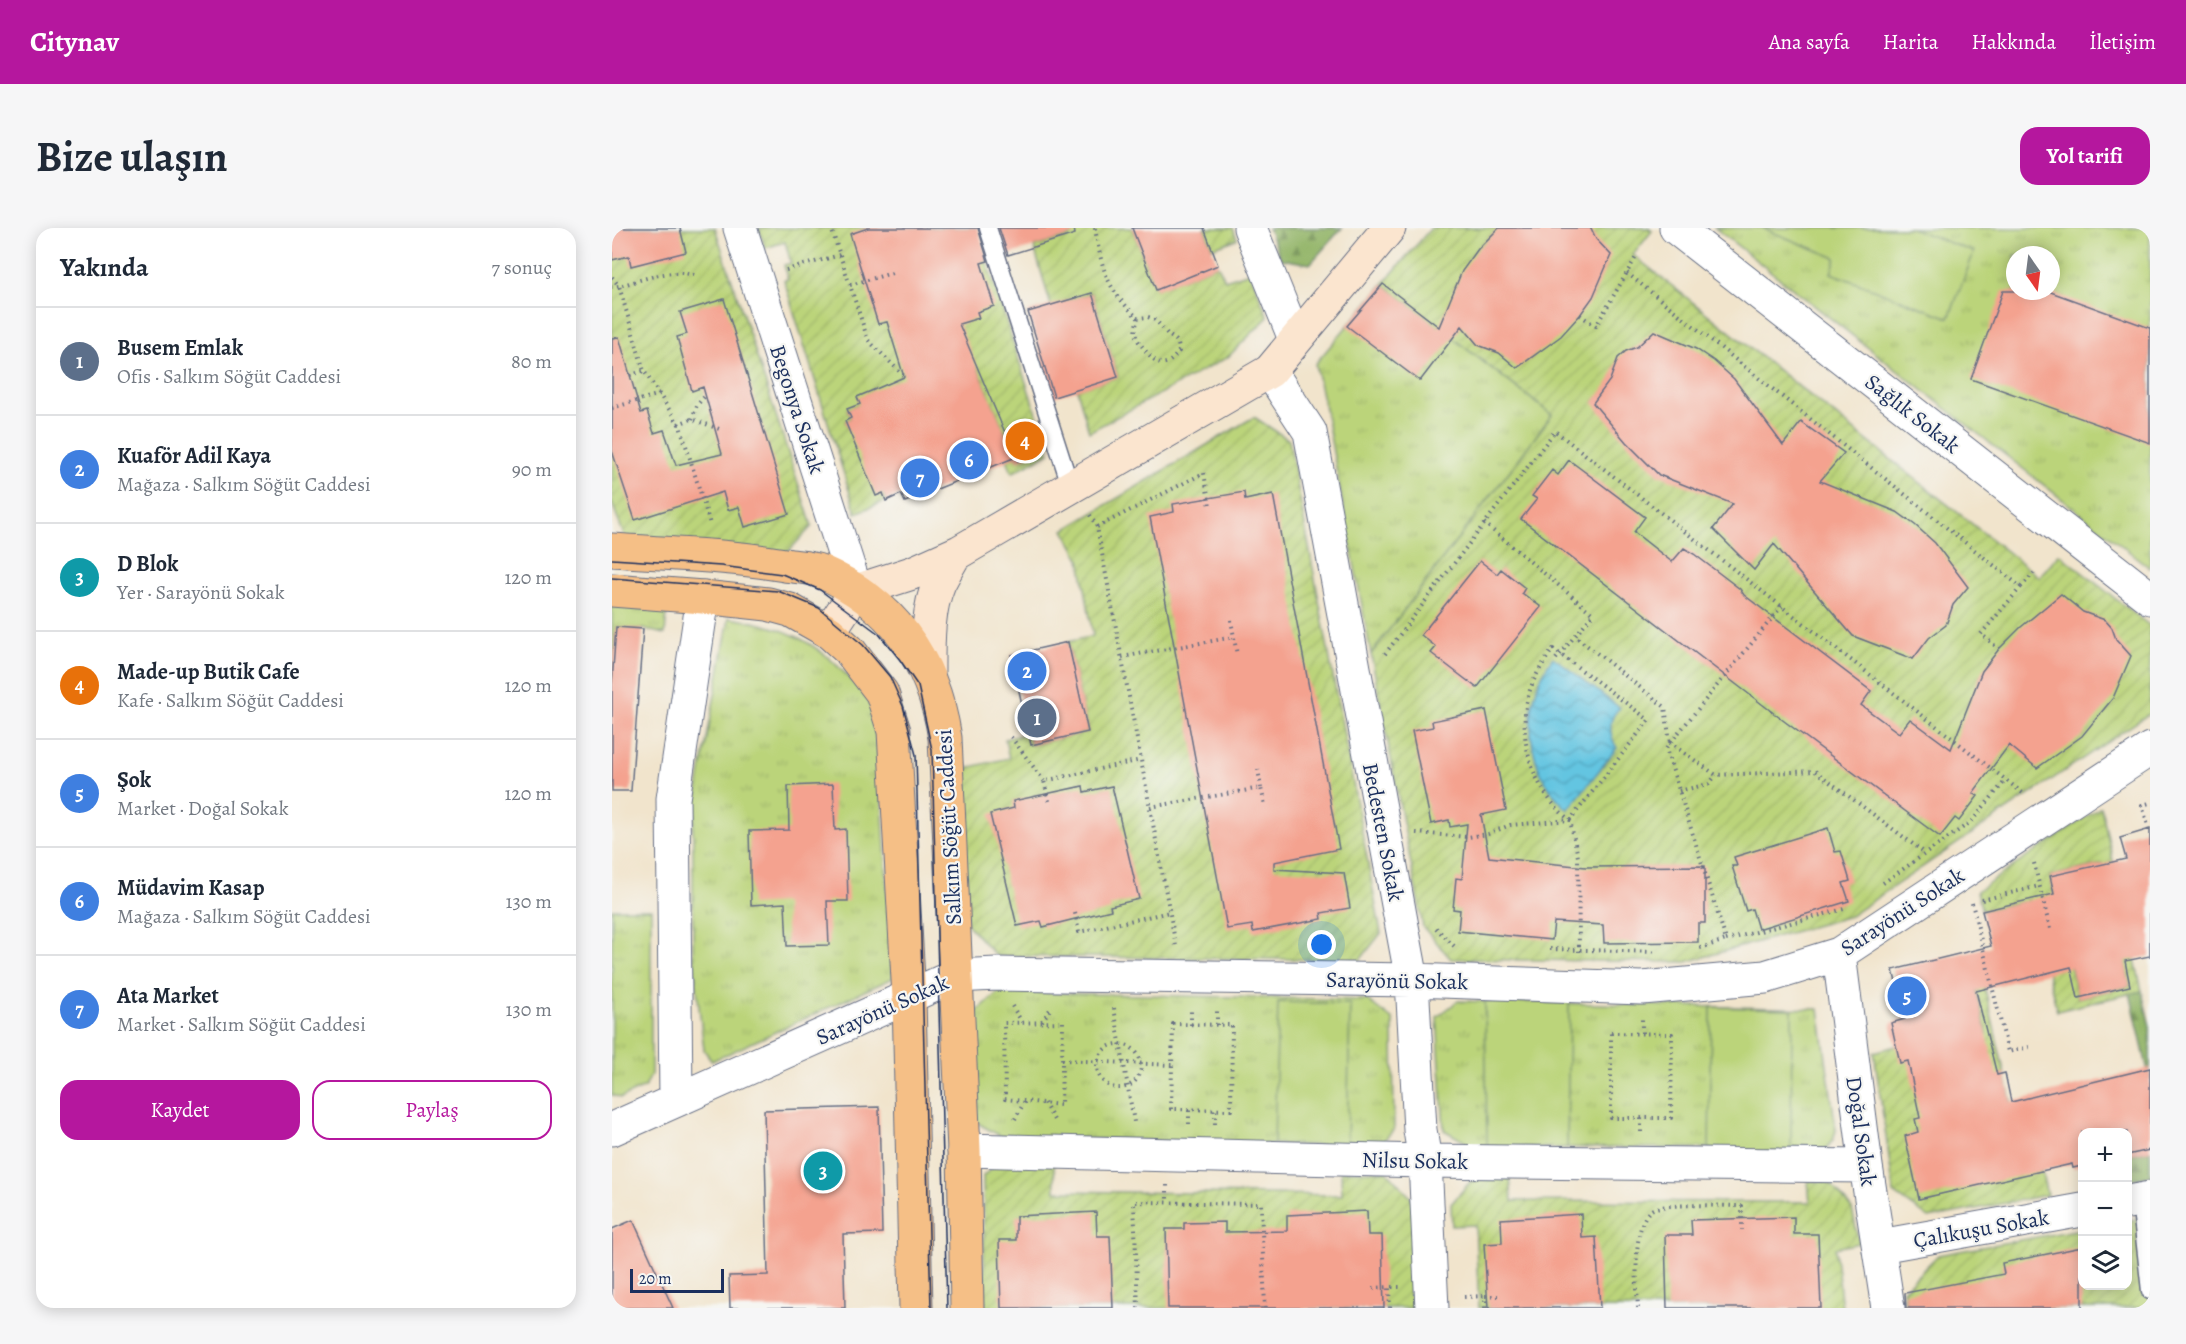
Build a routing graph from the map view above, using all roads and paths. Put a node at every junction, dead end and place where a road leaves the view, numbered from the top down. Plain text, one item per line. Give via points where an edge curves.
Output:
1 (740, 228) edge
2 (831, 228) edge
3 (988, 228) edge
4 (1095, 228) edge
5 (1250, 228) edge
6 (1389, 228) edge
7 (1676, 228) edge
8 (840, 255) junction
9 (1636, 258) dead end
10 (892, 273) dead end
11 (1627, 273) junction
12 (694, 274) dead end
13 (612, 277) edge
14 (756, 279) junction
15 (850, 285) junction
16 (619, 286) junction
17 (612, 287) edge
18 (1580, 315) dead end
19 (1138, 318) junction
20 (1294, 339) junction
21 (644, 371) junction
22 (1270, 371) junction
23 (630, 375) dead end
24 (905, 377) dead end
25 (660, 394) junction
26 (705, 396) dead end
27 (612, 408) edge
28 (692, 419) junction
29 (678, 424) junction
30 (722, 430) dead end
31 (1071, 488) junction
32 (1210, 506) dead end
33 (1090, 515) dead end
34 (1484, 523) junction
35 (1097, 527) junction
36 (711, 528) dead end
37 (612, 550) edge
38 (955, 554) junction
39 (2034, 573) dead end
40 (2021, 587) junction
41 (612, 590) edge
42 (856, 591) junction
43 (703, 597) junction
44 (2150, 598) edge
45 (1782, 606) junction
46 (1231, 620) dead end
47 (829, 632) junction
48 (1575, 636) junction
49 (1234, 637) junction
50 (1999, 649) dead end
51 (1560, 654) junction
52 (1237, 655) dead end
53 (1122, 657) junction
54 (1383, 657) dead end
55 (1556, 659) dead end
56 (928, 675) junction
57 (1011, 737) dead end
58 (1670, 743) junction
59 (2150, 749) edge
60 (1141, 760) junction
61 (1258, 769) dead end
62 (1716, 775) junction
63 (2006, 780) junction
64 (1044, 781) junction
65 (1261, 788) junction
66 (1679, 791) junction
67 (2027, 796) dead end
68 (1049, 801) dead end
69 (2150, 803) edge
70 (1265, 805) dead end
71 (1150, 807) junction
72 (1570, 820) junction
73 (1413, 822) dead end
74 (2149, 829) edge
75 (1416, 833) junction
76 (1418, 844) dead end
77 (1925, 853) junction
78 (2032, 854) dead end
79 (1881, 884) dead end
80 (2039, 886) junction
81 (1846, 909) dead end
82 (1170, 912) junction
83 (1075, 913) dead end
84 (1432, 923) dead end
85 (2050, 929) dead end
86 (1726, 940) junction
87 (1466, 948) dead end
88 (1545, 949) dead end
89 (1695, 949) dead end
90 (1579, 950) junction
91 (1661, 952) dead end
92 (1839, 954) junction
93 (956, 976) junction
94 (1182, 976) junction
95 (1412, 980) junction
96 (909, 997) junction
97 (1113, 1005) dead end
98 (1119, 1044) junction
99 (2029, 1047) dead end
100 (1062, 1060) junction
101 (1097, 1063) junction
102 (1123, 1064) junction
103 (1140, 1064) junction
104 (1172, 1065) junction
105 (1127, 1086) junction
106 (676, 1100) junction
107 (1641, 1118) joint
108 (612, 1129) edge
109 (1135, 1129) dead end
110 (964, 1150) junction
111 (1425, 1161) junction
112 (1866, 1166) junction
113 (2139, 1200) edge
114 (2078, 1211) edge
115 (1742, 1230) dead end
116 (1880, 1246) junction
117 (1389, 1287) dead end
118 (1373, 1288) dead end
119 (2150, 1291) edge
120 (1498, 1296) dead end
121 (916, 1308) edge
122 (966, 1308) edge
123 (1138, 1308) edge
124 (1264, 1308) edge
125 (1432, 1308) edge
126 (1485, 1308) edge
127 (1638, 1308) edge
128 (1888, 1308) edge

1 - 14 street, Begonya Sokak
2 - 8 path
3 - 31 lane
4 - 19 path via 1109,285
5 - 20 street
6 - 20 street
7 - 44 street, Sağlık Sokak
8 - 14 path
8 - 15 path
9 - 11 path
10 - 15 path
11 - 18 path via 1596,326
11 - 40 path
12 - 16 path via 670,274
13 - 16 path
14 - 42 street, Begonya Sokak
15 - 24 path via 868,340
16 - 17 path
16 - 21 path
19 - 19 path via 1136,338 1149,356 1161,364 1175,357 1178,342 1156,319
20 - 22 street
21 - 23 path
21 - 25 path
22 - 31 street
22 - 95 street, Bedesten Sokak via 1310,432
25 - 27 path
25 - 29 path
26 - 28 path
28 - 29 path
28 - 30 path
29 - 36 path
31 - 38 street
32 - 35 path via 1204,473
33 - 35 path
34 - 45 path via 1555,431
34 - 48 path via 1593,614
34 - 54 path
35 - 53 path
37 - 42 main road, Salkım Söğüt Caddesi via 772,562 819,570
38 - 42 street
38 - 56 street via 939,584 932,610
39 - 40 path
40 - 50 path via 1982,634
41 - 43 main road
42 - 47 street
42 - 56 main road, Salkım Söğüt Caddesi via 893,620
43 - 47 main road via 790,610
43 - 106 street via 673,799
45 - 58 path
45 - 63 path
46 - 49 path
47 - 96 main road via 850,651 882,693 894,731
48 - 51 path
48 - 58 path via 1665,707
49 - 52 path
49 - 53 path
51 - 55 path
51 - 72 path via 1552,649 1535,678 1525,714 1525,736 1540,784
51 - 72 path via 1649,720
53 - 60 path
56 - 93 main road, Salkım Söğüt Caddesi via 942,715 945,738
57 - 64 path
58 - 62 path
58 - 66 path via 1666,749
59 - 92 street, Sarayönü Sokak
60 - 64 path
60 - 71 path
61 - 65 path
62 - 66 path via 1709,784
62 - 77 path via 1815,771
63 - 67 path
63 - 77 path via 1971,822
64 - 68 path
65 - 70 path
65 - 71 path
66 - 86 path
69 - 74 path via 2142,805
71 - 82 path
72 - 75 path via 1510,825 1468,837
72 - 90 path via 1578,856
73 - 75 path
75 - 76 path
77 - 79 path
78 - 80 path
80 - 85 path
80 - 99 path via 1972,903 2008,1052
81 - 86 path
82 - 83 path via 1079,932
82 - 94 path
84 - 87 path via 1455,948
86 - 89 path
88 - 90 path
90 - 91 path
92 - 95 street, Sarayönü Sokak via 1765,977 1642,988
92 - 112 street, Doğal Sokak
93 - 94 street, Sarayönü Sokak
93 - 96 street, Sarayönü Sokak
93 - 110 main road, Salkım Söğüt Caddesi
94 - 95 street, Sarayönü Sokak
95 - 111 street, Bedesten Sokak
96 - 106 street, Sarayönü Sokak
96 - 121 main road
97 - 98 path
98 - 101 path via 1107,1047
98 - 102 path
98 - 103 path via 1136,1052
100 - 100 path via 1061,1105 1005,1099 1004,1023 1063,1022
100 - 101 path
101 - 102 path
101 - 105 path via 1099,1075 1108,1084
102 - 103 path
102 - 105 path
103 - 104 path
103 - 105 path via 1138,1077
104 - 104 path via 1173,1024 1232,1026 1231,1110 1171,1109
105 - 109 path
106 - 108 street, Sarayönü Sokak
107 - 107 path via 1611,1118 1611,1033 1672,1034 1671,1118
110 - 111 street, Nilsu Sokak
110 - 122 main road, Salkım Söğüt Caddesi
111 - 112 street, Nilsu Sokak
111 - 125 street, Bedesten Sokak
112 - 116 street, Doğal Sokak
113 - 119 lane
114 - 116 street, Çalıkuşu Sokak
115 - 127 path via 1742,1206 1653,1209 1645,1218 1640,1235 1636,1267
116 - 128 street, Doğal Sokak
117 - 118 path
120 - 126 path via 1485,1296
123 - 124 path via 1134,1202 1261,1204

